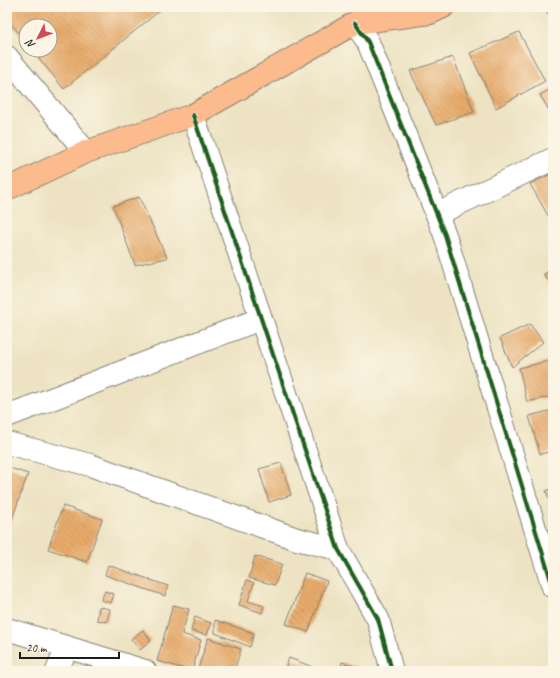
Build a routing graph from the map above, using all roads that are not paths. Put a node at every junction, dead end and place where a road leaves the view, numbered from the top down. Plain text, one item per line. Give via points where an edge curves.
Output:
1 (371, 7) edge
2 (443, 7) edge
3 (355, 23) junction
4 (7, 56) edge
5 (193, 115) junction
6 (86, 152) junction
7 (553, 159) edge
8 (7, 189) edge
9 (437, 214) junction
10 (260, 318) junction
11 (7, 416) edge
12 (7, 443) edge
13 (338, 549) junction
14 (553, 583) edge
15 (7, 629) edge
16 (68, 647) junction
17 (57, 671) edge
18 (145, 671) edge
19 (392, 671) edge

1 - 3 main road
2 - 3 main road via 430,13
3 - 5 main road
3 - 9 street via 368,42
4 - 6 street
5 - 6 main road
5 - 10 street
6 - 8 main road
7 - 9 street
9 - 14 street
10 - 11 street
10 - 13 street
12 - 13 street via 90,465 297,539
13 - 19 street via 378,619
15 - 16 street
16 - 17 street
16 - 18 street

